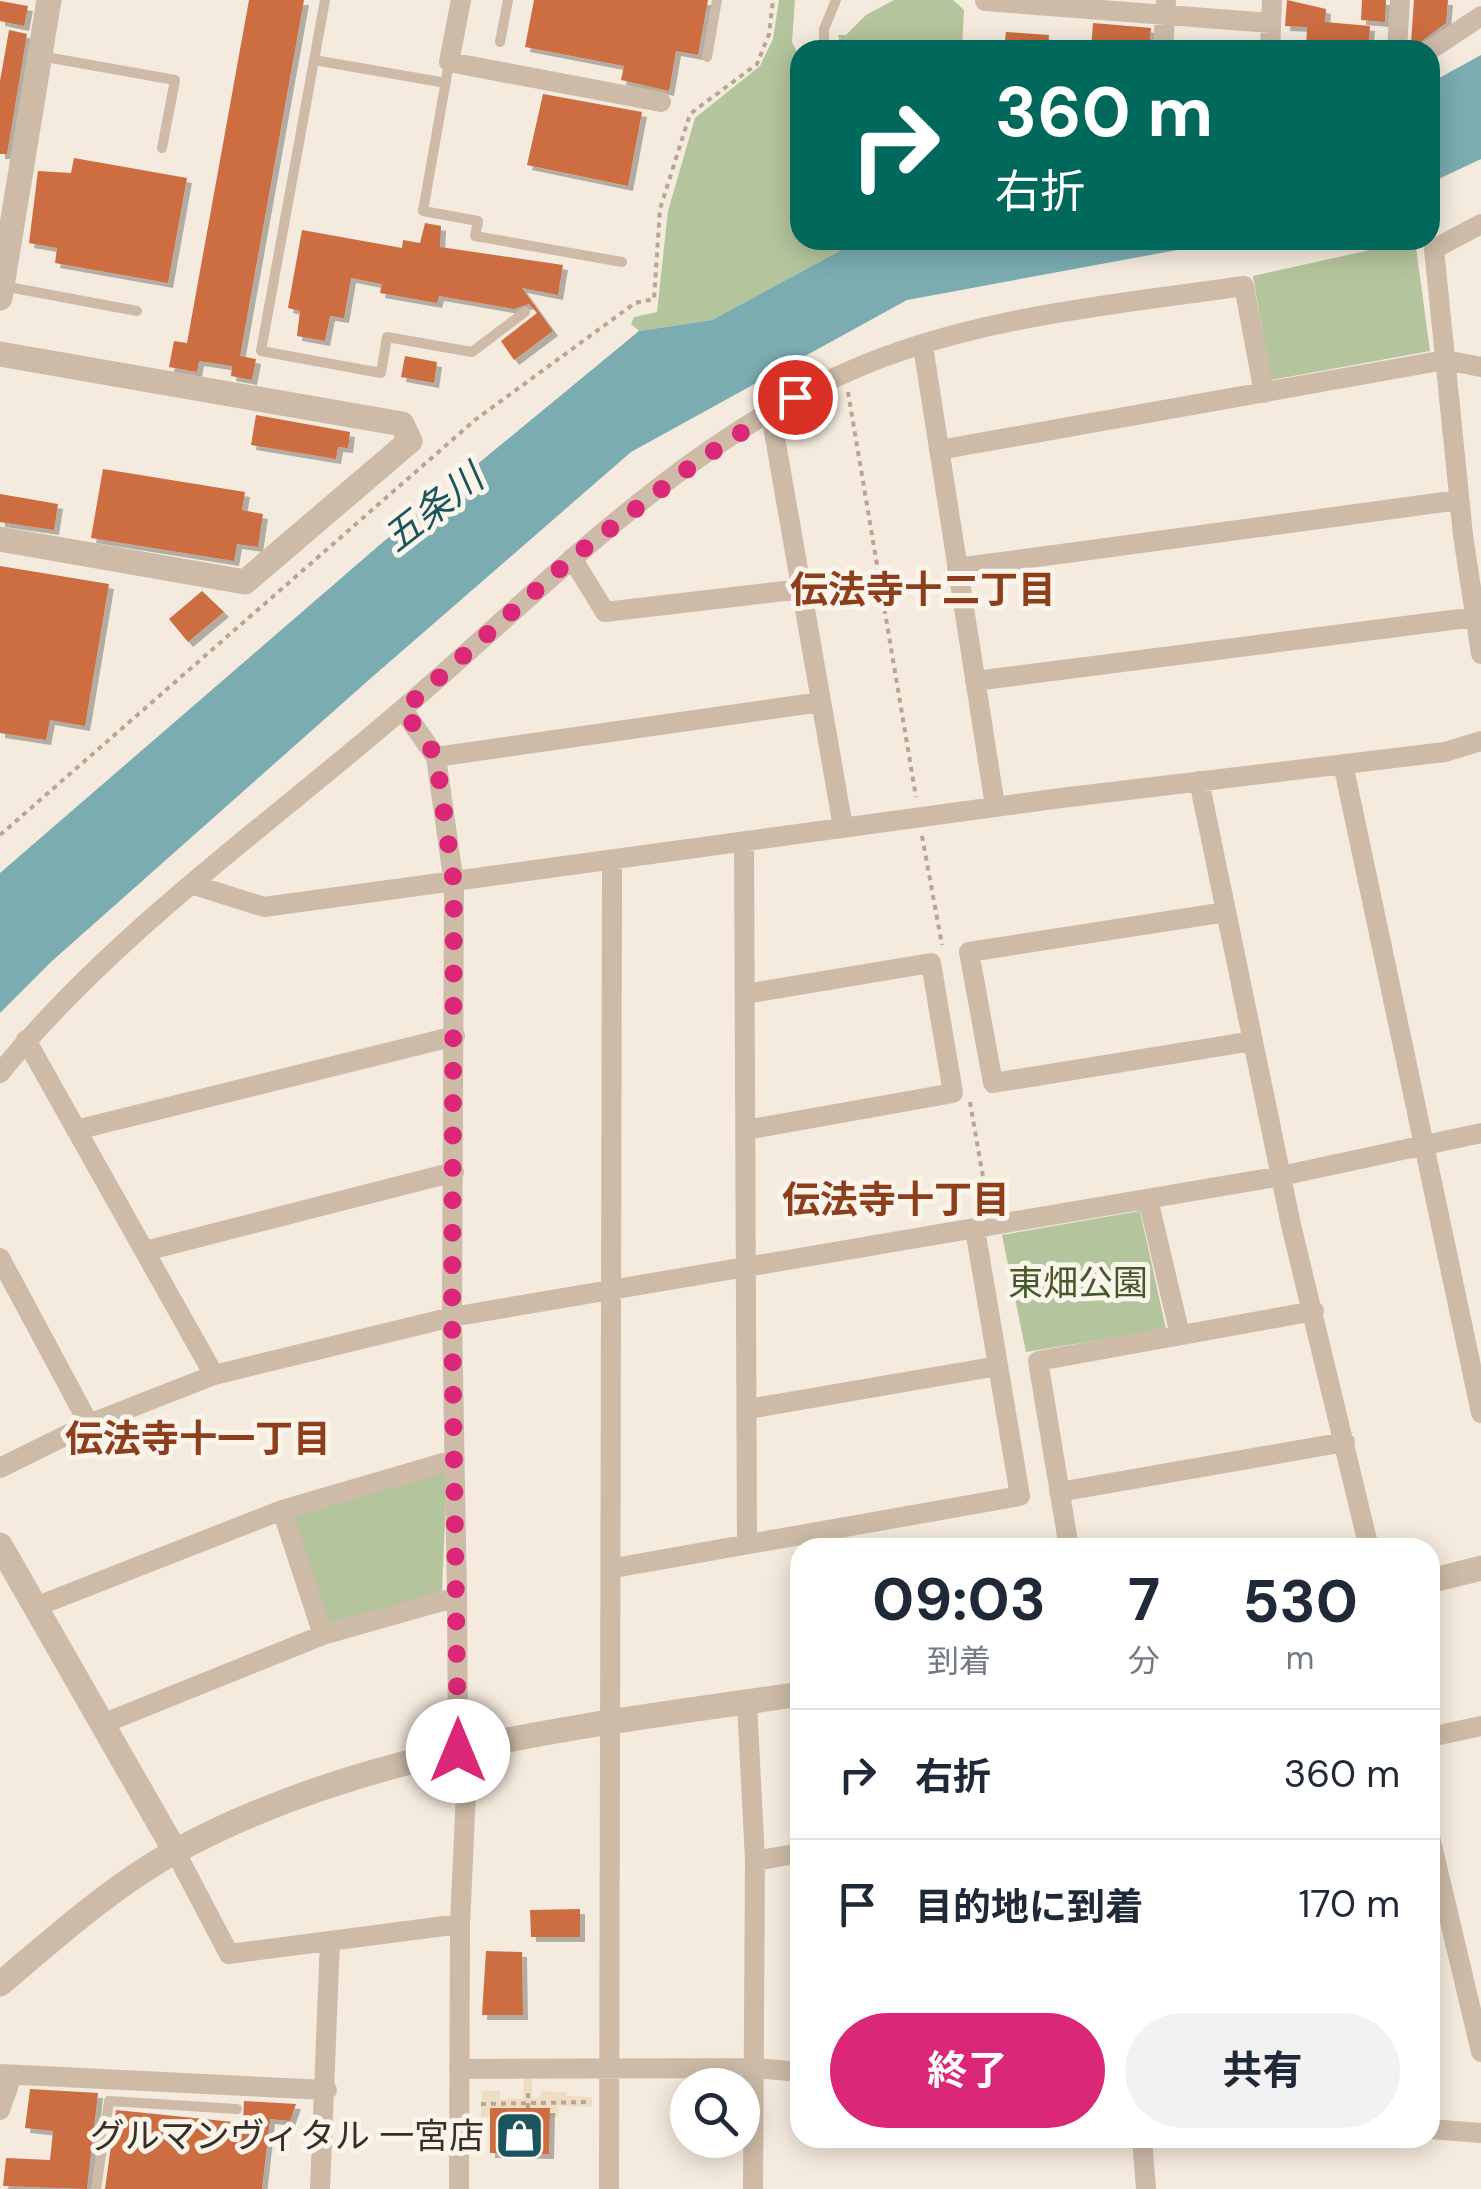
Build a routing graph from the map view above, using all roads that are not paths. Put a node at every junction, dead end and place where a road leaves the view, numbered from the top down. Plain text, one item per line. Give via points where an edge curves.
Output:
1 (48, 0) edge
2 (324, 0) edge
3 (461, 0) edge
4 (508, 0) edge
5 (717, 0) edge
6 (836, 0) edge
7 (1272, 0) edge
8 (1400, 0) edge
9 (984, 1) edge
10 (1166, 8) edge
11 (1481, 16) edge
12 (1271, 23) junction
13 (824, 40) edge
14 (1164, 40) edge
15 (1270, 40) edge
16 (1397, 40) edge
17 (500, 42) dead end
18 (1440, 43) edge
19 (40, 56) junction
20 (707, 58) dead end
21 (314, 60) junction
22 (448, 73) junction
23 (661, 102) dead end
24 (162, 148) dead end
25 (1481, 224) edge
26 (1440, 246) edge
27 (1434, 250) edge
28 (622, 262) dead end
29 (1, 292) edge
30 (137, 310) dead end
31 (525, 312) dead end
32 (922, 346) junction
33 (0, 354) edge
34 (1445, 360) junction
35 (1481, 367) edge
36 (1264, 392) junction
37 (770, 409) junction
38 (939, 450) junction
39 (1459, 500) junction
40 (0, 539) edge
41 (572, 558) junction
42 (957, 568) junction
43 (801, 588) junction
44 (1475, 617) junction
45 (1481, 654) edge
46 (975, 681) junction
47 (821, 702) junction
48 (403, 710) junction
49 (1481, 741) edge
50 (436, 756) junction
51 (1343, 764) junction
52 (1199, 781) junction
53 (994, 806) junction
54 (843, 826) junction
55 (744, 841) junction
56 (612, 861) junction
57 (191, 884) junction
58 (454, 884) junction
59 (1226, 912) junction
60 (746, 994) junction
61 (455, 1036) junction
62 (26, 1040) junction
63 (1253, 1041) junction
64 (0, 1073) edge
65 (76, 1130) junction
66 (746, 1130) junction
67 (1481, 1133) edge
68 (1422, 1147) junction
69 (454, 1172) junction
70 (1281, 1176) junction
71 (1148, 1200) junction
72 (976, 1229) junction
73 (146, 1251) junction
74 (0, 1258) edge
75 (748, 1266) junction
76 (612, 1287) junction
77 (1314, 1311) junction
78 (452, 1317) junction
79 (1180, 1335) junction
80 (998, 1366) junction
81 (214, 1375) junction
82 (748, 1409) junction
83 (1481, 1413) edge
84 (88, 1424) junction
85 (1344, 1442) junction
86 (453, 1460) junction
87 (0, 1468) edge
88 (1059, 1492) junction
89 (282, 1510) junction
90 (1067, 1538) edge
91 (1367, 1538) edge
92 (747, 1544) junction
93 (0, 1545) edge
94 (614, 1568) junction
95 (1481, 1568) edge
96 (1440, 1579) edge
97 (457, 1597) junction
98 (36, 1607) junction
99 (323, 1635) junction
100 (790, 1696) edge
101 (748, 1702) junction
102 (612, 1723) junction
103 (102, 1724) junction
104 (1481, 1726) edge
105 (1440, 1735) edge
106 (463, 1750) junction
107 (175, 1851) junction
108 (790, 1855) edge
109 (754, 1860) junction
110 (1440, 1879) edge
111 (460, 1924) junction
112 (330, 1941) junction
113 (0, 1984) edge
114 (1481, 2052) edge
115 (755, 2068) edge
116 (760, 2068) edge
117 (459, 2069) junction
118 (670, 2069) edge
119 (610, 2070) junction
120 (790, 2071) edge
121 (6, 2075) edge
122 (327, 2090) junction
123 (0, 2110) edge
124 (238, 2110) dead end
125 (1440, 2130) edge
126 (1481, 2133) edge
127 (1143, 2148) edge
128 (754, 2158) edge
129 (96, 2189) edge
130 (320, 2189) edge
131 (459, 2189) edge
132 (609, 2189) edge
133 (753, 2189) edge
134 (1146, 2189) edge

1 - 19 street
2 - 21 lane
3 - 22 street
4 - 17 lane
5 - 20 lane
6 - 13 lane
7 - 12 street
8 - 16 street
9 - 10 street
10 - 12 street
10 - 14 street
11 - 18 street
12 - 15 street
19 - 24 lane via 175,80
19 - 29 street
21 - 22 lane
21 - 31 lane via 261,351 381,372 387,337 472,352
22 - 23 street
22 - 28 lane via 422,211 478,221 476,236
25 - 26 street
27 - 34 street
29 - 30 lane
32 - 36 street via 1038,316 1244,286
32 - 37 street
32 - 38 street
33 - 40 street via 402,424 410,440 245,582
34 - 35 street
34 - 36 street
34 - 39 street
36 - 38 street
37 - 41 street
37 - 43 street
38 - 42 street
39 - 42 street
39 - 44 street
41 - 43 street via 606,612
41 - 48 street
42 - 46 street
43 - 47 street
44 - 45 street
44 - 46 street
46 - 53 street
47 - 50 street
47 - 54 street
48 - 50 street
48 - 57 street
49 - 51 street
50 - 58 street
51 - 52 street
51 - 68 street
52 - 53 street
52 - 59 street
53 - 54 street
54 - 55 street
55 - 56 street
55 - 60 street
56 - 58 street
56 - 76 street
57 - 58 street via 264,907
57 - 62 street
58 - 61 street
59 - 63 street
59 - 63 street via 969,952 993,1083
60 - 66 street
60 - 66 street via 931,962 953,1092
61 - 65 street
61 - 69 street
62 - 64 street
62 - 65 street
63 - 70 street
65 - 73 street
66 - 75 street
67 - 68 street
68 - 70 street
68 - 83 street
69 - 73 street
69 - 78 street
70 - 71 street
70 - 77 street
71 - 72 street
71 - 79 street
72 - 75 street
72 - 80 street
73 - 81 street
74 - 84 street
75 - 76 street
75 - 82 street
76 - 78 street
76 - 94 street
77 - 79 street
77 - 85 street
78 - 81 street
78 - 86 street
79 - 88 street via 1038,1361
80 - 82 street
80 - 92 street via 1020,1496
81 - 84 street
82 - 92 street
84 - 87 street
85 - 88 street
85 - 91 street
86 - 89 street
86 - 97 street
88 - 90 street
89 - 98 street
89 - 99 street
92 - 94 street
93 - 98 street
94 - 102 street
95 - 96 street
97 - 99 street
97 - 106 street
98 - 103 street
99 - 103 street
100 - 101 street
101 - 102 street
101 - 109 street
102 - 106 street
102 - 119 street
103 - 107 street
104 - 105 street
106 - 107 street via 361,1772
106 - 111 street
107 - 112 street via 229,1954
107 - 113 street via 93,1907
108 - 109 street
109 - 115 street
110 - 114 street
111 - 112 street
111 - 117 street
112 - 122 street
116 - 120 street
117 - 119 street
117 - 131 street
118 - 119 street
119 - 132 street
121 - 122 street
121 - 123 street
122 - 130 street
124 - 129 lane via 108,2102
125 - 126 street
127 - 134 street
128 - 133 street

